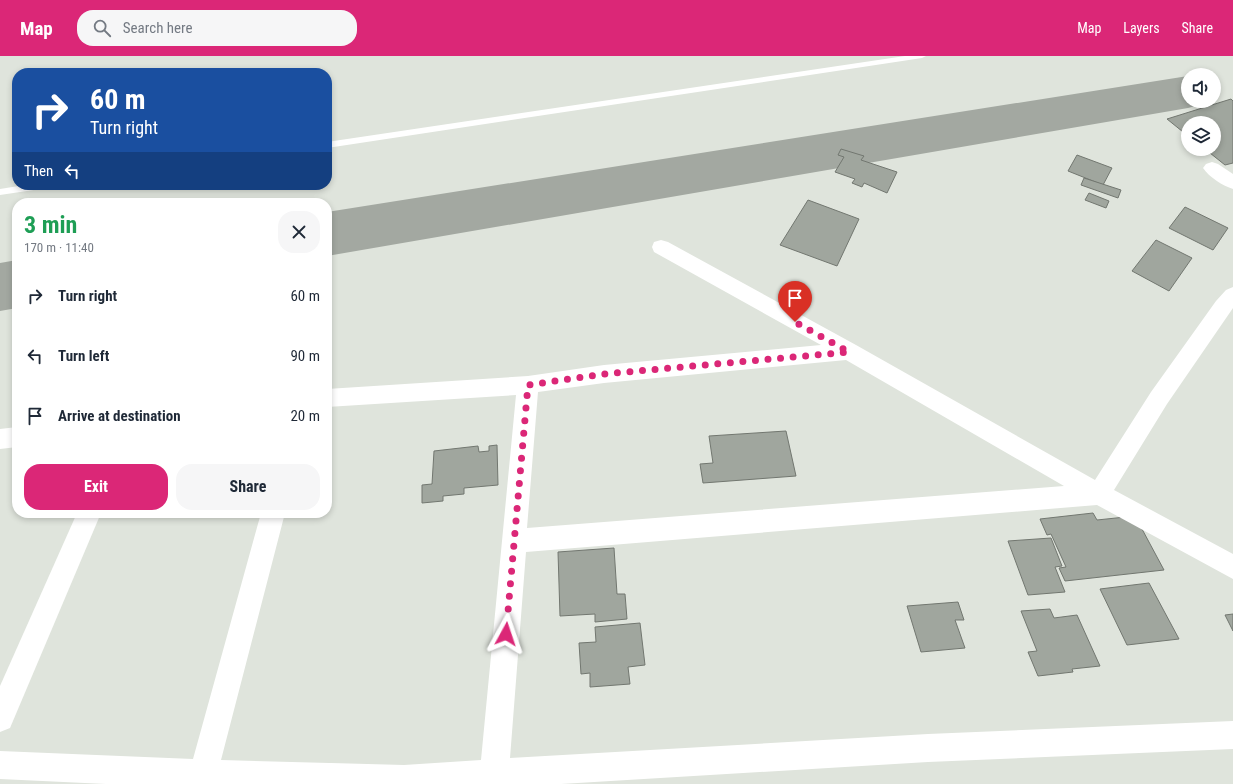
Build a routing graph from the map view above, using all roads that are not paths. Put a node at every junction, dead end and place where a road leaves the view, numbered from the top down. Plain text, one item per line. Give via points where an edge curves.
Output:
1 (922, 56) edge
2 (332, 144) edge
3 (1212, 168) dead end
4 (1233, 183) edge
5 (13, 190) edge
6 (0, 192) edge
7 (661, 247) dead end
8 (1233, 295) edge
9 (849, 352) junction
10 (528, 385) junction
11 (332, 398) edge
12 (12, 438) edge
13 (0, 440) edge
14 (1098, 494) junction
15 (87, 518) edge
16 (272, 518) edge
17 (514, 541) junction
18 (1233, 567) edge
19 (0, 718) edge
20 (1233, 735) edge
21 (0, 766) edge
22 (203, 774) junction
23 (494, 774) junction

1 - 2 lane
3 - 4 street
5 - 6 lane
7 - 9 street
8 - 14 street via 1159,398
9 - 10 street via 604,374
9 - 14 street
10 - 11 street
10 - 17 street
12 - 13 street
14 - 17 street
14 - 18 street
15 - 19 street
16 - 22 street
17 - 23 street
20 - 23 street via 920,748
21 - 22 street
22 - 23 street via 404,779

